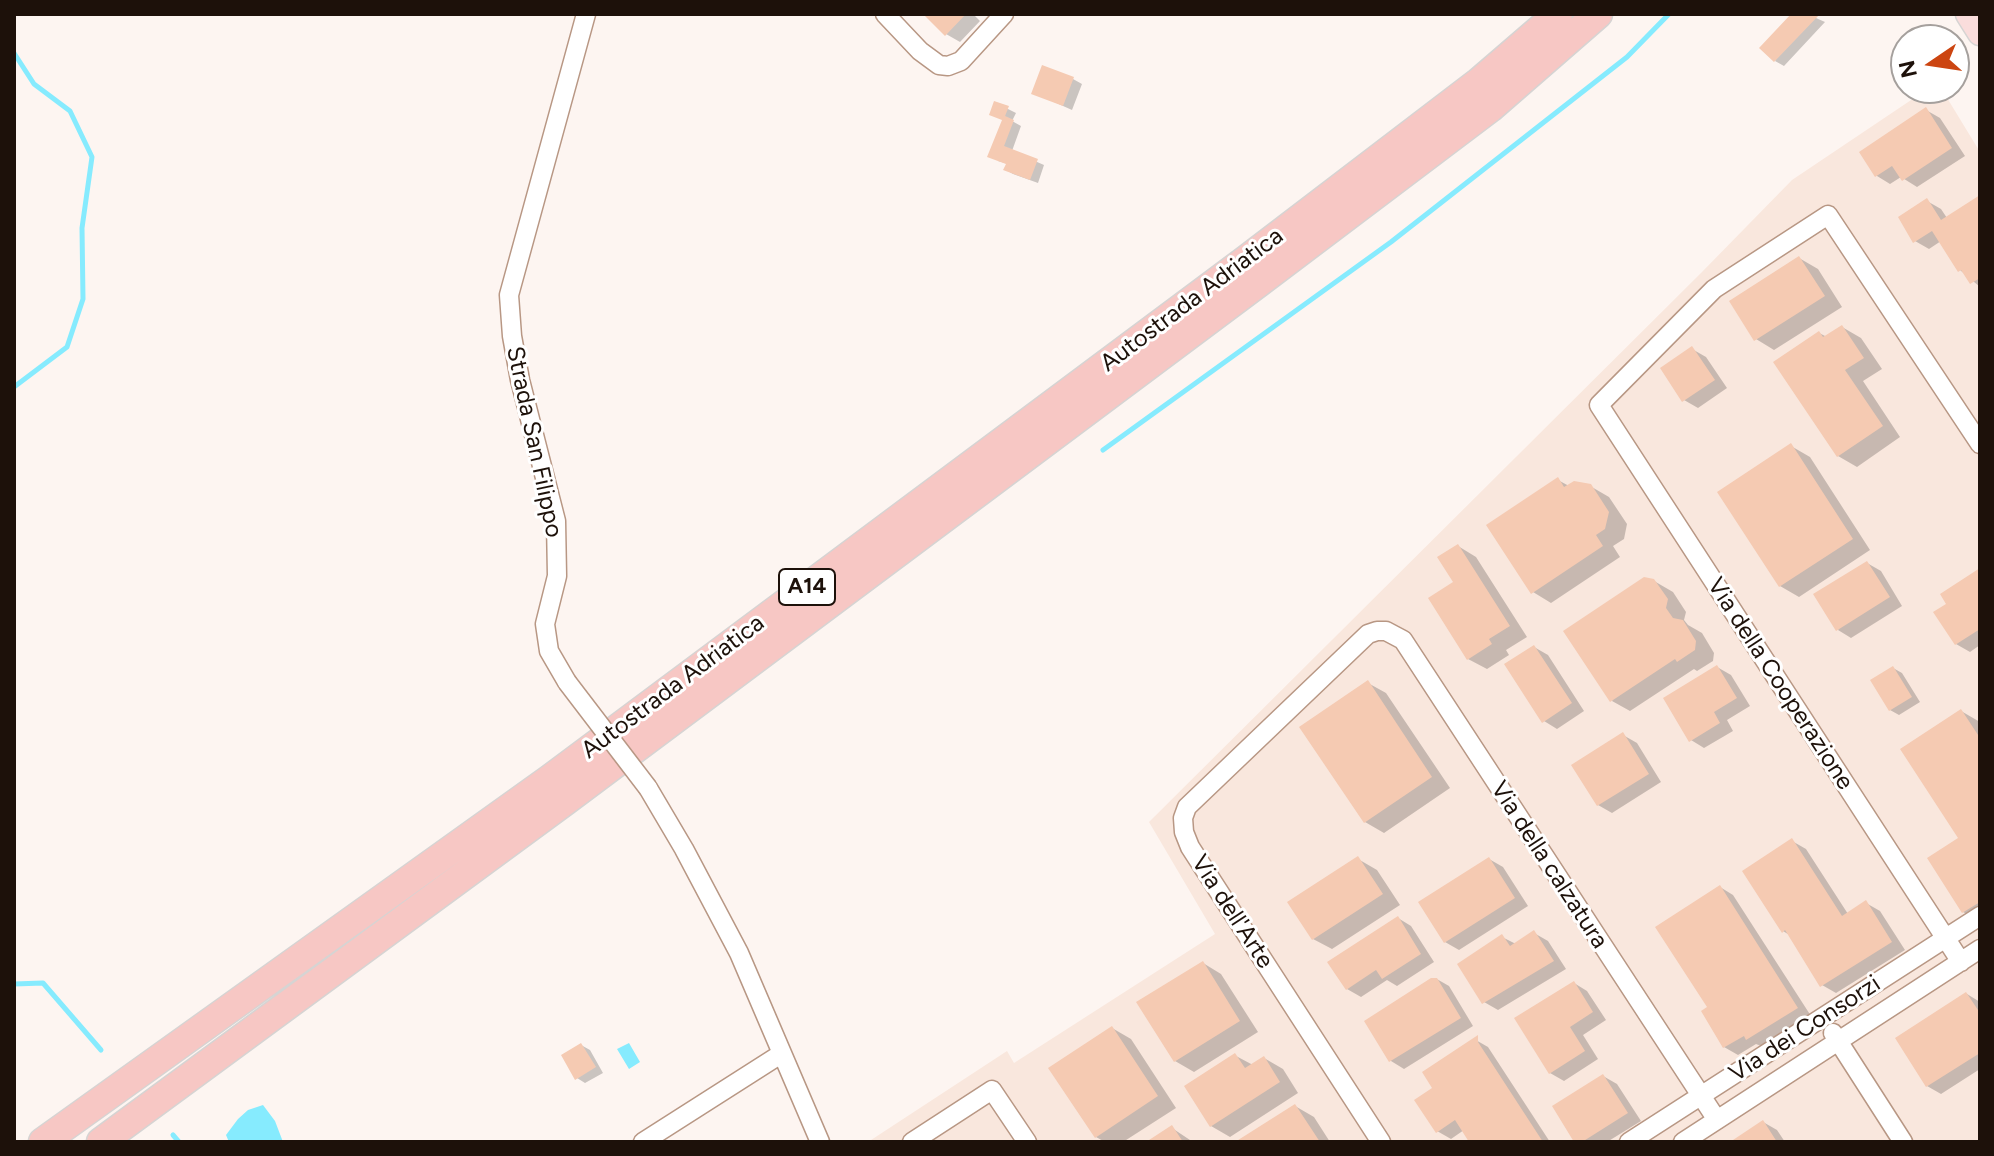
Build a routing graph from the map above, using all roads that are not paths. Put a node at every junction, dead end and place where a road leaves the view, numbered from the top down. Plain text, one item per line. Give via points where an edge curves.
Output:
1 (586, 14) edge
2 (885, 14) edge
3 (1004, 14) edge
4 (1558, 14) edge
5 (1598, 14) edge
6 (1968, 14) edge
7 (1980, 33) edge
8 (1980, 444) edge
9 (1368, 634) joint
10 (1980, 916) edge
11 (1946, 938) junction
12 (1980, 949) edge
13 (1961, 962) junction
14 (1823, 1017) junction
15 (1838, 1041) junction
16 (781, 1054) junction
17 (1701, 1096) junction
18 (1717, 1120) junction
19 (43, 1142) edge
20 (101, 1142) edge
21 (643, 1142) edge
22 (820, 1142) edge
23 (912, 1142) edge
24 (1027, 1142) edge
25 (1381, 1142) edge
26 (1629, 1142) edge
27 (1683, 1142) edge
28 (1903, 1142) edge

1 - 16 street, Strada San Filippo, bridge via 509,295 520,380 556,521 557,576 545,624 549,651 648,788 684,849 739,953
2 - 3 street via 920,51 948,66 961,61
4 - 19 highway, Autostrada Adriatica / A14 via 1479,82 1258,251 550,779
5 - 20 highway, Autostrada Adriatica / A14 via 1490,108 1258,283
6 - 7 main road
8 - 11 street, Via della Cooperazione via 1828,215 1714,289 1599,405
9 - 17 street, Via della calzatura via 1386,631 1403,640
9 - 25 street, Via dell'Arte via 1187,807 1183,818 1190,847
10 - 11 street, Via dei Consorzi
11 - 13 street, Via della Cooperazione
11 - 14 street, Via dei Consorzi
12 - 13 street, Via dei Consorzi
13 - 15 street, Via dei Consorzi
14 - 15 street
14 - 17 street, Via dei Consorzi
15 - 18 street, Via dei Consorzi
15 - 28 street
16 - 21 street
16 - 22 street, Strada San Filippo
17 - 18 street, Via della calzatura
17 - 26 street, Via dei Consorzi
18 - 27 street, Via dei Consorzi
23 - 24 street via 992,1090

